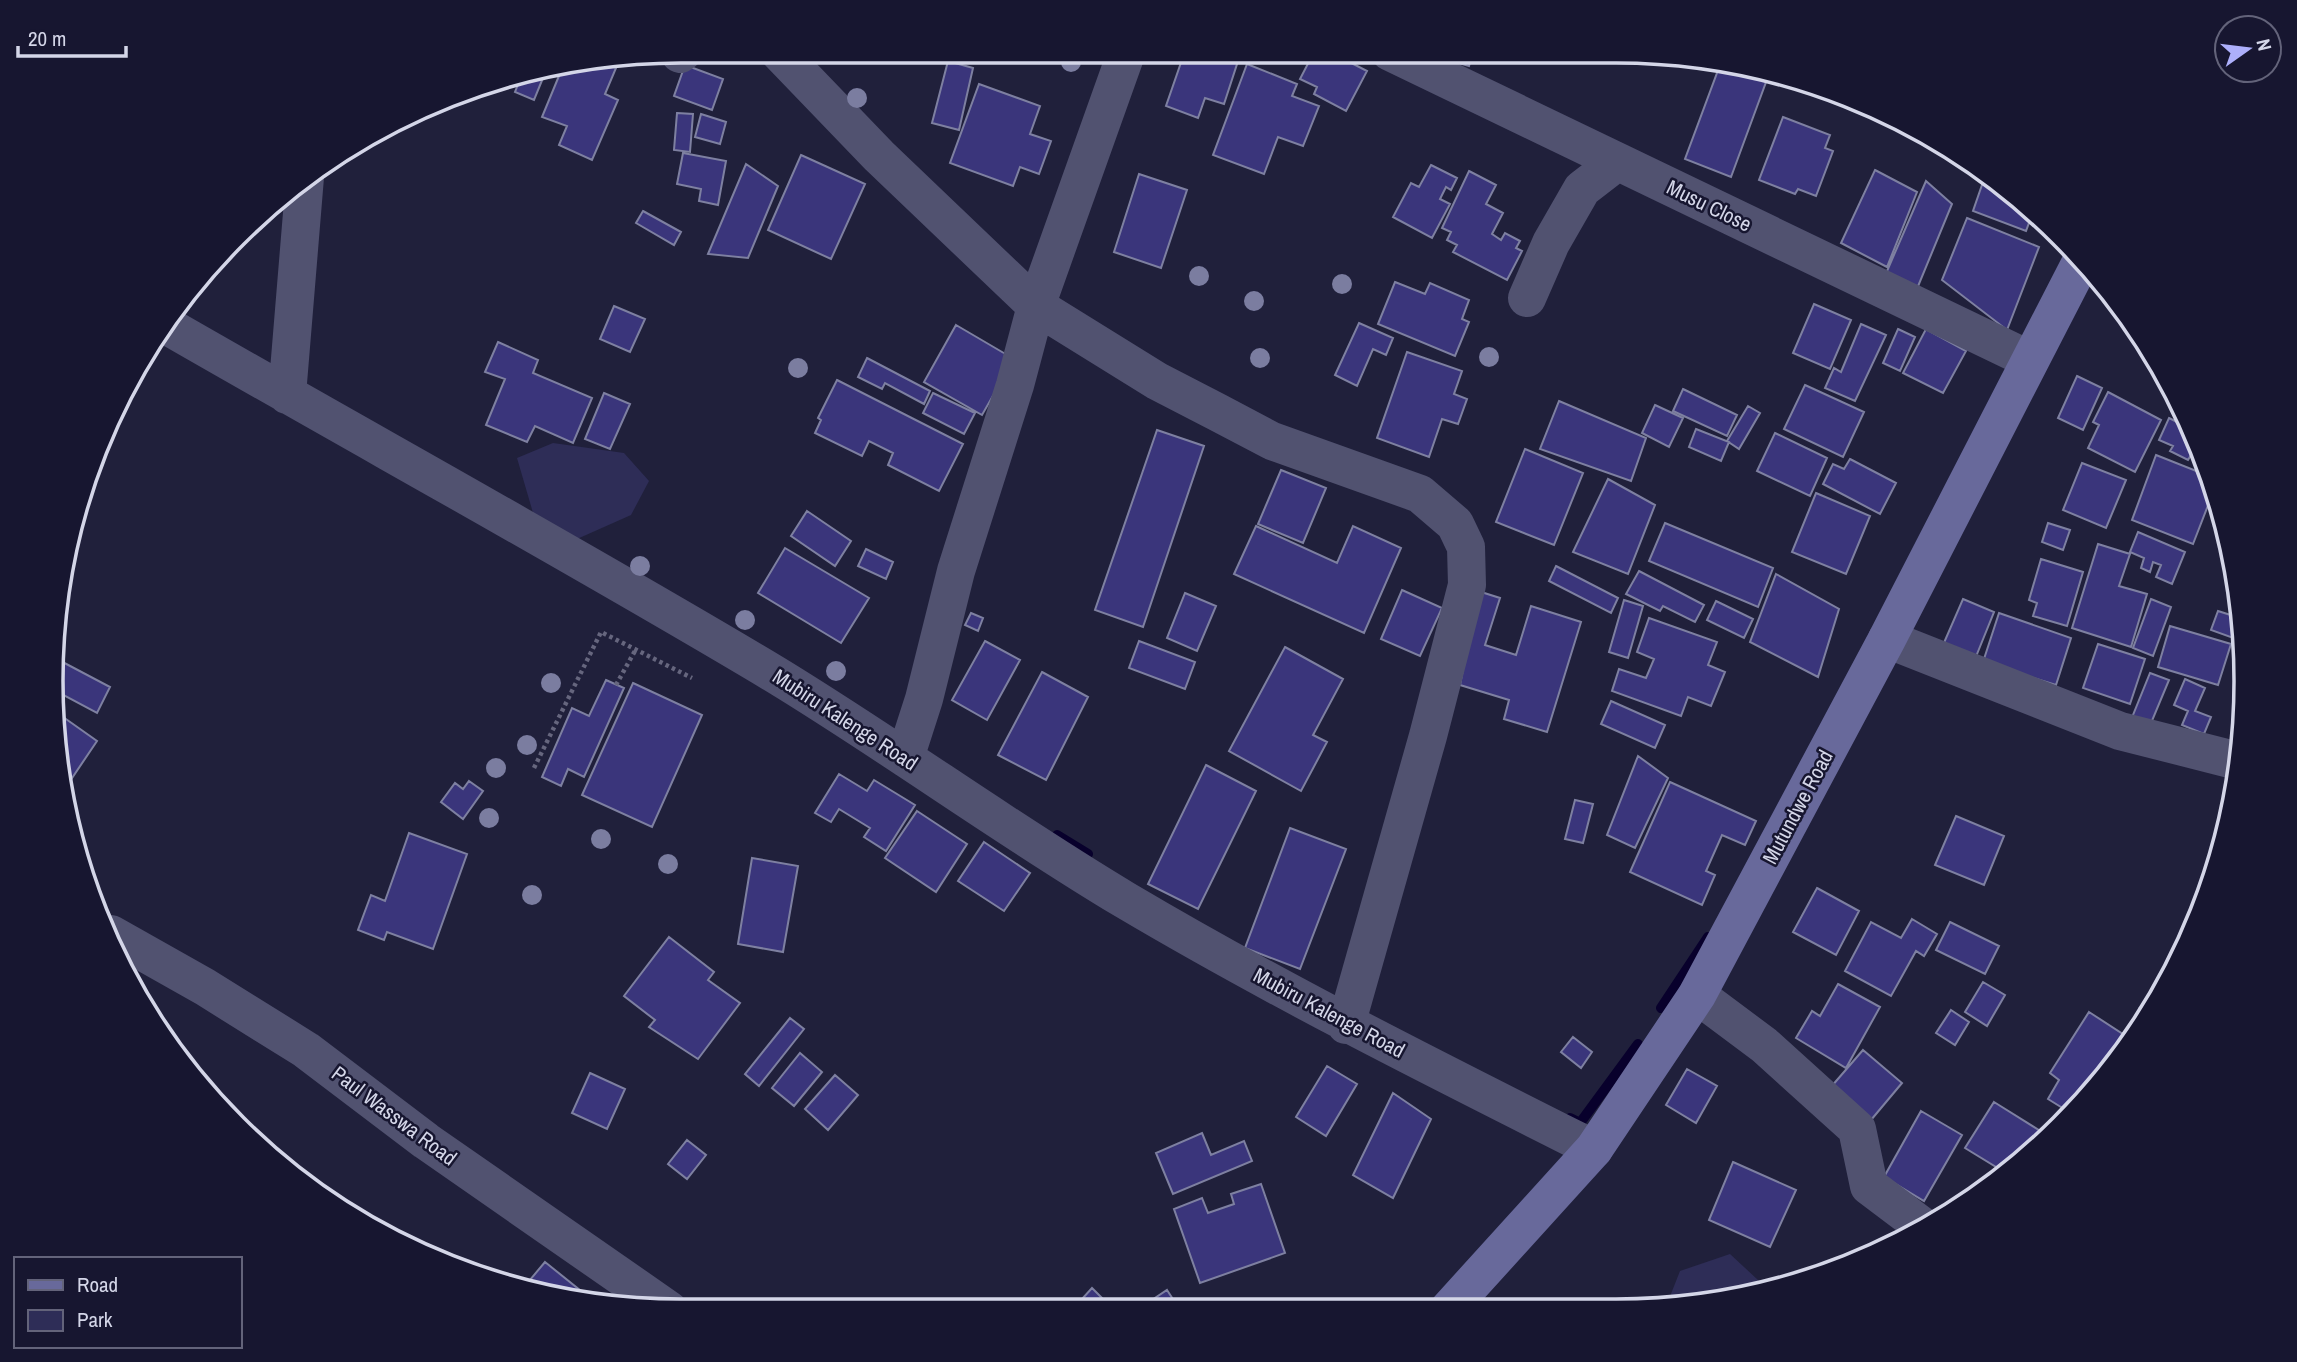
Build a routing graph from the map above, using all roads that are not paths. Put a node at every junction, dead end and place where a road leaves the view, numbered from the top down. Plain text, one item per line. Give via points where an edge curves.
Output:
1 (790, 63) edge
2 (1123, 63) edge
3 (1413, 63) edge
4 (1617, 162) junction
5 (304, 192) edge
6 (2077, 270) edge
7 (1527, 298) dead end
8 (1036, 306) junction
9 (173, 329) edge
10 (2030, 360) junction
11 (287, 395) junction
12 (1888, 639) junction
13 (905, 758) junction
14 (2229, 759) edge
15 (120, 939) edge
16 (1697, 995) junction
17 (1346, 1025) junction
18 (1594, 1149) junction
19 (1915, 1221) edge
20 (652, 1298) edge
21 (1458, 1299) edge

1 - 8 street via 888,165
2 - 8 street
3 - 4 street, Musu Close
4 - 7 street via 1582,189
4 - 10 street, Musu Close
5 - 11 street
6 - 10 main road, Mutundwe Road
8 - 13 street
8 - 17 street via 1157,381 1272,441 1420,494 1455,524 1466,547 1467,584
9 - 11 street, Mubiru Kalenge Road
10 - 12 main road, Mutundwe Road
11 - 13 street, Mubiru Kalenge Road via 636,592
12 - 14 street via 2120,731
12 - 16 main road, Mutundwe Road
13 - 17 street, Mubiru Kalenge Road via 1123,899
15 - 20 street, Paul Wasswa Road via 306,1050 426,1141
16 - 18 main road, Mutundwe Road
16 - 19 street via 1764,1045 1857,1129 1868,1186
17 - 18 street, Mubiru Kalenge Road
18 - 21 main road, Mutundwe Road

